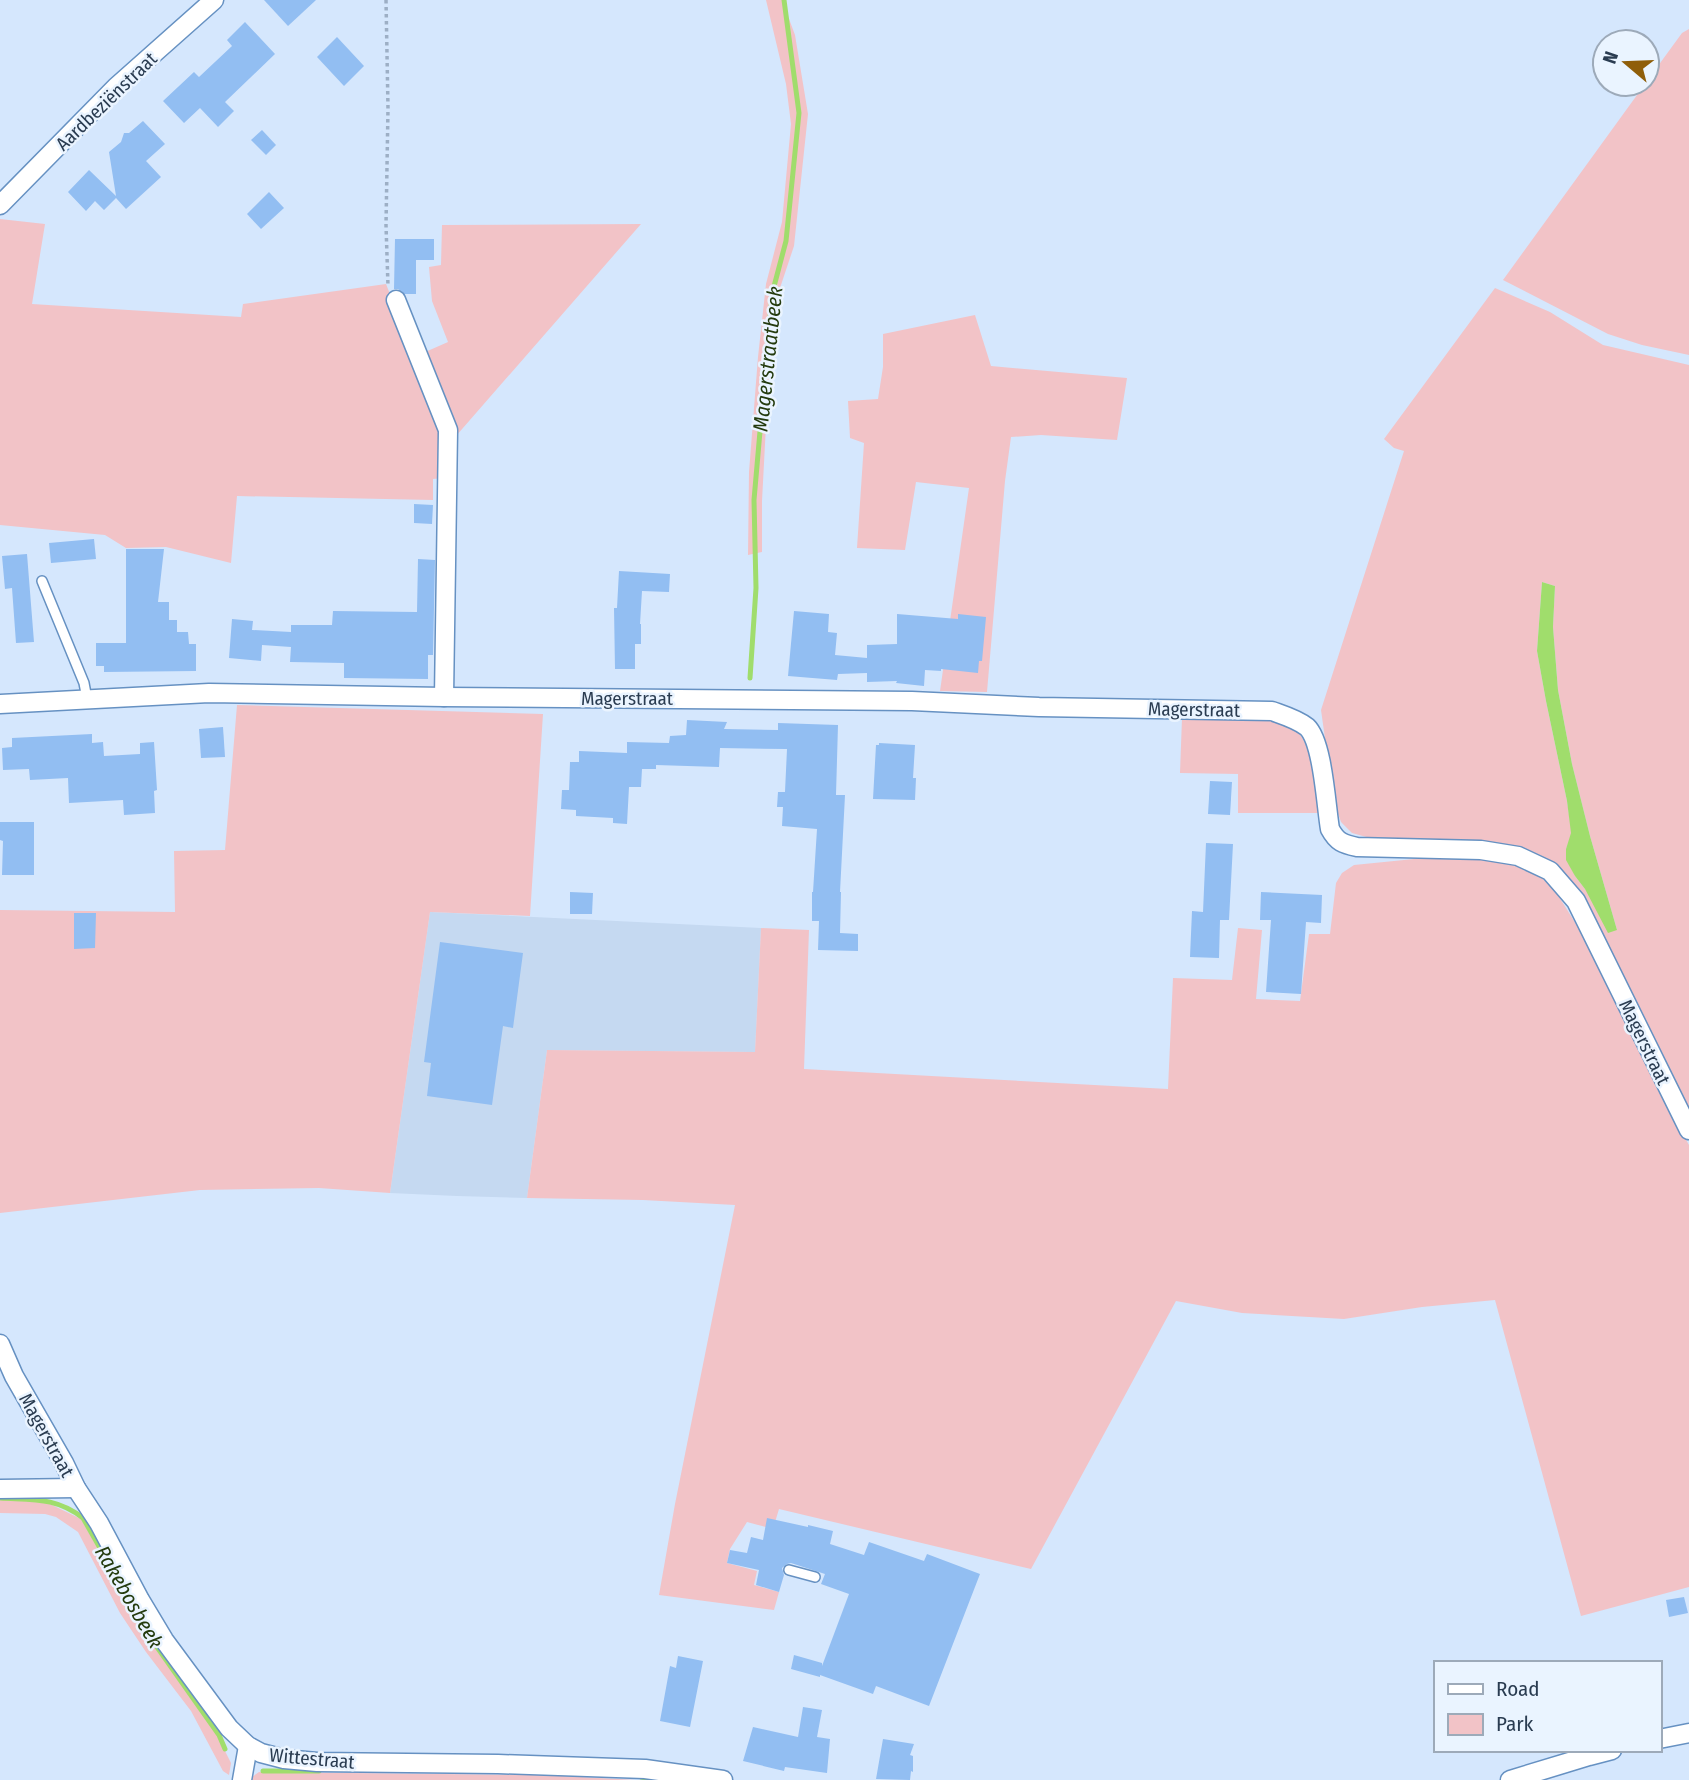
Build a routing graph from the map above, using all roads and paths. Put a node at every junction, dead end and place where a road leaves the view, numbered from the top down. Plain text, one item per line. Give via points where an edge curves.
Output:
1 (214, 0) edge
2 (386, 0) edge
3 (0, 205) edge
4 (396, 300) joint
5 (42, 581) dead end
6 (444, 697) junction
7 (87, 699) junction
8 (0, 704) edge
9 (1689, 1130) edge
10 (0, 1344) edge
11 (76, 1488) junction
12 (0, 1489) edge
13 (789, 1570) dead end
14 (815, 1577) dead end
15 (1689, 1732) edge
16 (1661, 1739) edge
17 (248, 1746) junction
18 (1605, 1752) edge
19 (242, 1780) edge
20 (723, 1780) edge
21 (1510, 1780) edge

1 - 3 street, Aardbeziënstraat via 116,87
2 - 4 path via 387,284
4 - 6 street via 448,430
5 - 7 lane
6 - 7 street, Magerstraat via 209,693
6 - 9 street, Magerstraat via 1272,710 1308,728 1317,745 1330,829 1344,845 1481,850 1518,856 1550,871 1576,901
7 - 8 street, Magerstraat
10 - 11 street, Magerstraat
11 - 12 street
11 - 17 street, Wittestraat via 164,1640 229,1728
13 - 14 lane
15 - 16 street
17 - 19 street
17 - 20 street, Wittestraat via 261,1754 317,1762 645,1769
18 - 21 street

